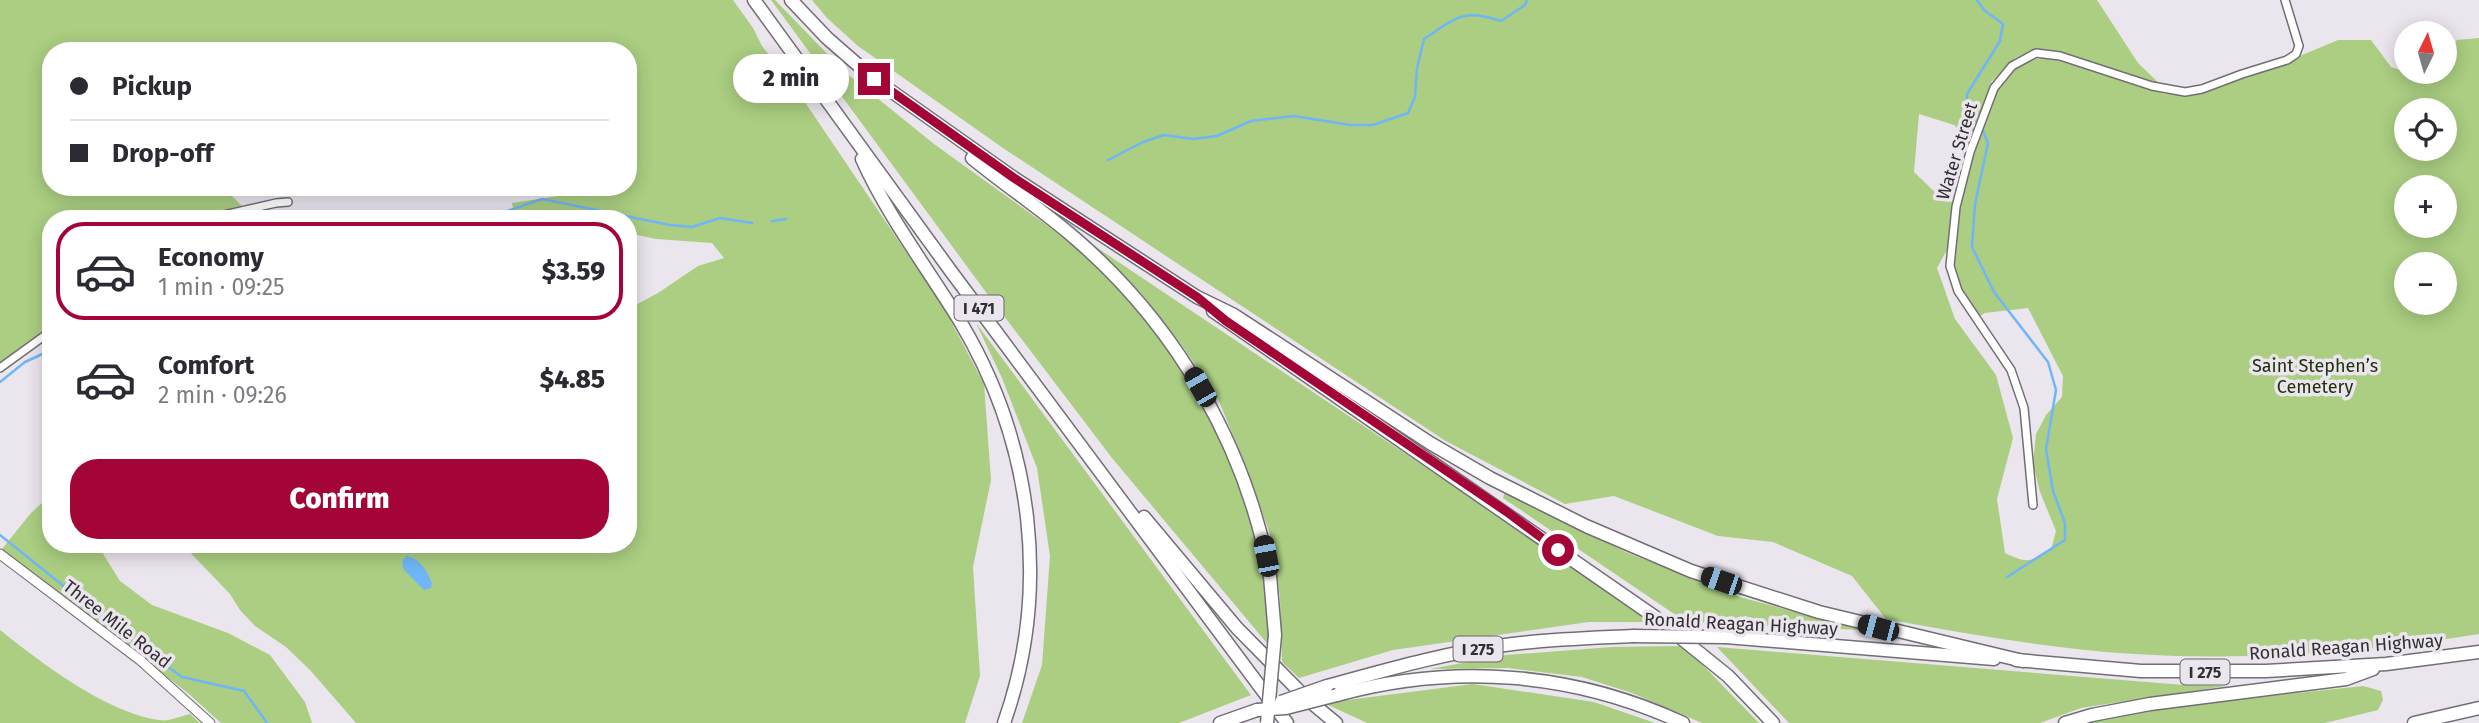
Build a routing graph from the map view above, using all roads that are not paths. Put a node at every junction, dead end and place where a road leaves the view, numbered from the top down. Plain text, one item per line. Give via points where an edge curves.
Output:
1 (754, 0) edge
2 (791, 0) edge
3 (2286, 0) edge
4 (898, 97) junction
5 (849, 130) junction
6 (289, 202) dead end
7 (245, 210) edge
8 (1197, 297) junction
9 (42, 338) edge
10 (0, 368) edge
11 (1111, 485) junction
12 (2033, 505) dead end
13 (0, 554) edge
14 (2479, 652) edge
15 (2023, 661) junction
16 (2386, 664) junction
17 (1332, 691) junction
18 (2479, 708) edge
19 (211, 723) edge
20 (1004, 723) edge
21 (1220, 723) edge
22 (1267, 723) edge
23 (1287, 723) edge
24 (1336, 723) edge
25 (1683, 723) edge
26 (1773, 723) edge
27 (2065, 723) edge
28 (2414, 723) edge

1 - 5 highway, I 471
2 - 4 highway via 848,57
3 - 12 street, Water Street via 2299,46 2296,54 2202,89 2162,89 2041,53 2012,66 1994,88 1973,140 1956,207 1950,266 1958,291 2011,370 2024,408
4 - 8 highway
4 - 22 highway, bridge via 1077,240 1130,292 1187,365 1236,459 1262,538 1275,635
5 - 11 highway, I 471
5 - 20 highway via 892,213 985,367 1017,456 1030,536 1030,596 1023,654
6 - 7 street
8 - 15 highway via 1234,315 1490,478 1625,544 1691,571 1819,612
8 - 26 highway via 1655,617 1728,676
9 - 10 street
11 - 23 highway
11 - 24 highway via 1144,516 1237,628
13 - 19 street, Three Mile Road via 140,660
14 - 16 highway, Ronald Reagan Highway / I 275
15 - 16 highway, Ronald Reagan Highway / I 275 via 2185,673
15 - 17 highway, Ronald Reagan Highway / I 275, bridge via 1726,637 1633,636 1480,649 1426,659
16 - 27 highway via 2347,679 2150,704
17 - 21 highway, Ronald Reagan Highway / I 275, bridge
17 - 25 highway via 1415,679 1506,676 1629,700
18 - 28 highway

